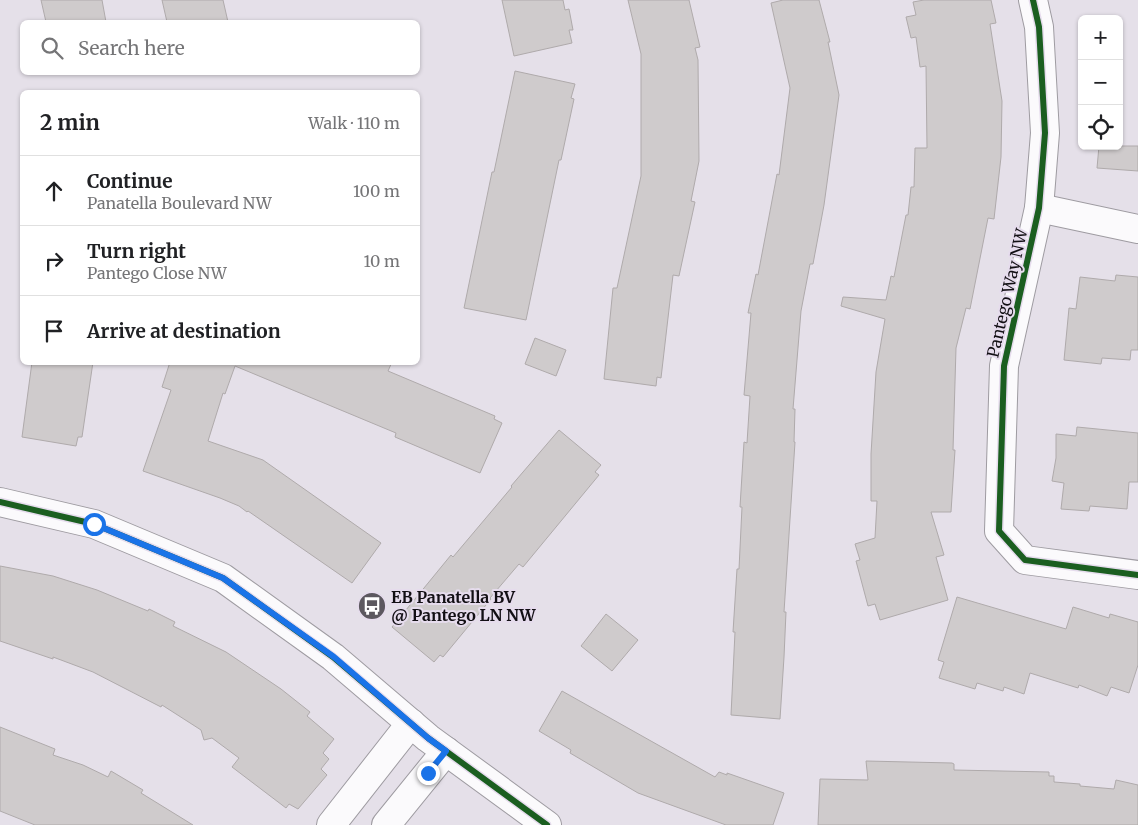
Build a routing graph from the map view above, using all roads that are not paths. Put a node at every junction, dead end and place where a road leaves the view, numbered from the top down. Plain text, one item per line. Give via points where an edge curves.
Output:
1 (1033, 0) edge
2 (1040, 208) junction
3 (1138, 228) edge
4 (0, 502) edge
5 (1138, 575) edge
6 (411, 723) junction
7 (446, 751) junction
8 (330, 825) edge
9 (386, 825) edge
10 (547, 825) edge

1 - 2 street, Pantego Way NW via 1039,27 1045,133
2 - 3 street
2 - 5 street, Pantego Way NW via 1004,366 999,531 1025,560
4 - 6 street via 94,524 223,578 334,657
6 - 7 street
6 - 8 street
7 - 9 street
7 - 10 street

